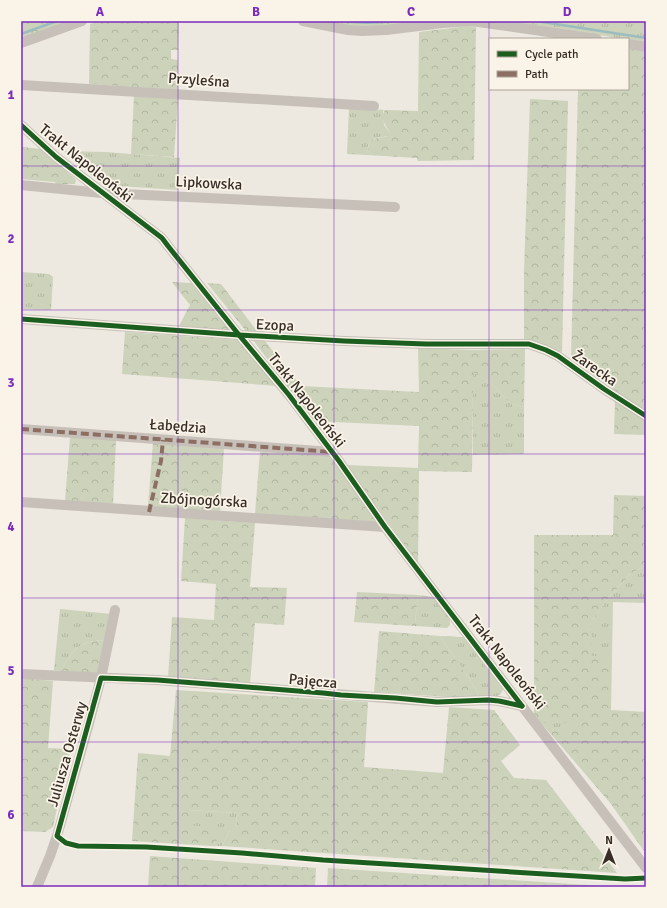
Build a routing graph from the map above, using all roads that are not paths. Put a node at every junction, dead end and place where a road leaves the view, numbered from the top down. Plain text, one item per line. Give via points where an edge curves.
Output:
1 (82, 21) edge
2 (303, 21) edge
3 (590, 38) edge
4 (21, 43) edge
5 (629, 44) edge
6 (646, 47) edge
7 (21, 85) edge
8 (374, 106) dead end
9 (21, 125) edge
10 (21, 185) edge
11 (102, 193) junction
12 (395, 207) dead end
13 (21, 319) edge
14 (239, 335) junction
15 (529, 344) joint
16 (646, 416) edge
17 (21, 430) edge
18 (332, 452) junction
19 (21, 502) edge
20 (385, 527) junction
21 (115, 610) dead end
22 (21, 674) edge
23 (101, 678) junction
24 (522, 706) junction
25 (646, 868) edge
26 (37, 887) edge

1 - 4 street
2 - 3 street via 362,31 471,21
5 - 6 street
7 - 8 street, Przyleśna
9 - 11 street, Trakt Napoleoński via 56,157
10 - 11 street, Lipkowska
11 - 12 street, Lipkowska
11 - 14 street, Trakt Napoleoński via 162,238
13 - 14 street, Ezopa
14 - 15 street, Ezopa via 426,344
14 - 18 street, Trakt Napoleoński via 289,394
15 - 16 street, Żarecka via 558,356
17 - 18 street, Łabędzia
18 - 20 street, Trakt Napoleoński
19 - 20 street, Zbójnogórska
20 - 24 street, Trakt Napoleoński
21 - 23 street, Juliusza Osterwy
22 - 23 street, Pajęcza
23 - 24 street, Pajęcza via 437,702 488,700
23 - 26 street, Juliusza Osterwy via 57,836
24 - 25 street, Trakt Napoleoński

